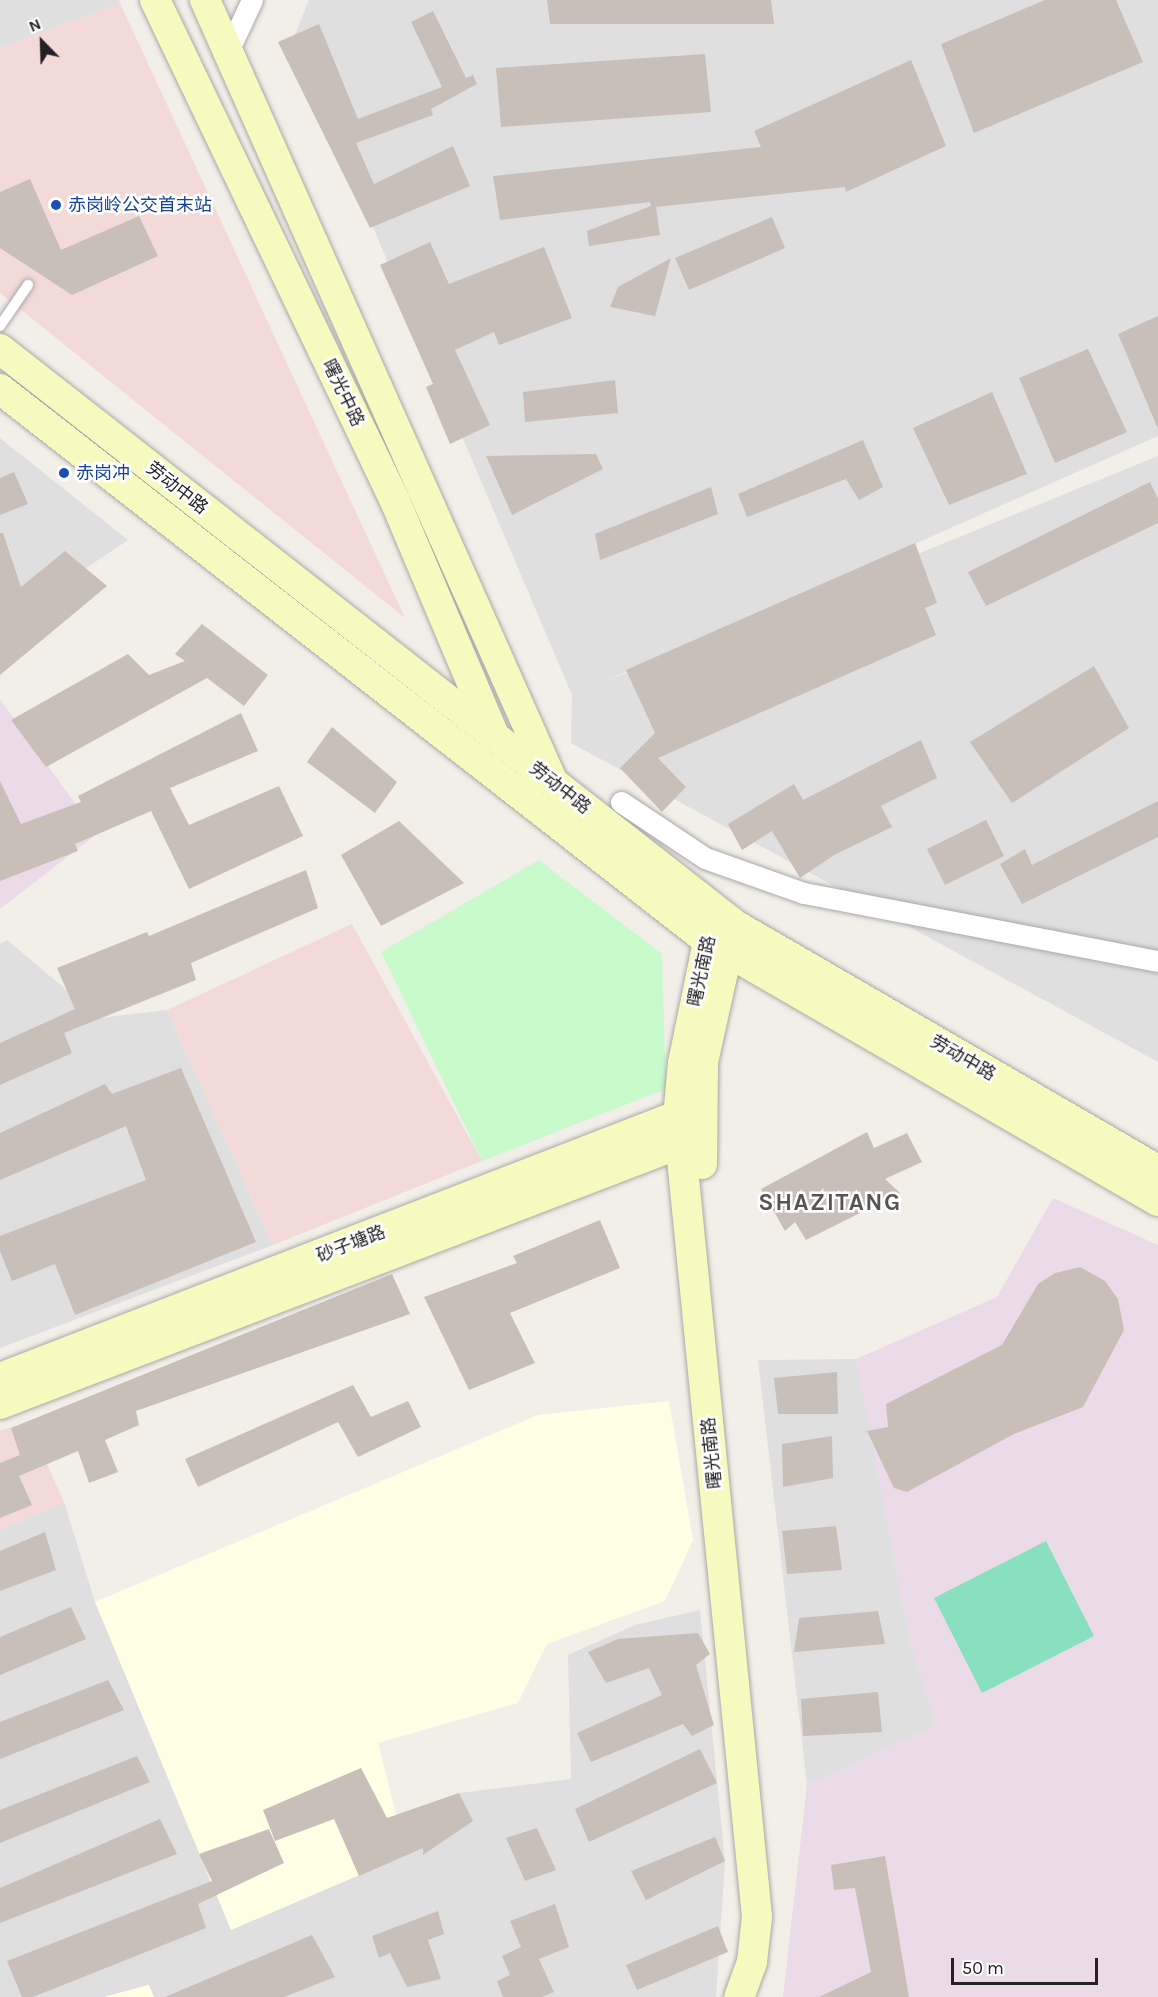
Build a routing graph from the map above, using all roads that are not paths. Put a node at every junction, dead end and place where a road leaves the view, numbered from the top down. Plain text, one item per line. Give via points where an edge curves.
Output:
1 (155, 0) edge
2 (205, 0) edge
3 (252, 0) edge
4 (229, 49) junction
5 (28, 285) dead end
6 (0, 326) edge
7 (0, 349) edge
8 (0, 389) edge
9 (495, 737) junction
10 (554, 783) junction
11 (516, 792) junction
12 (621, 802) dead end
13 (725, 917) junction
14 (717, 947) junction
15 (1158, 961) edge
16 (690, 1126) junction
17 (1158, 1170) edge
18 (1158, 1201) edge
19 (0, 1378) edge
20 (0, 1404) edge
21 (739, 1997) edge
22 (760, 1997) edge

1 - 9 main road, 曙光中路 via 395,501
2 - 4 main road, 曙光中路
3 - 4 street
4 - 10 main road, 曙光中路
5 - 6 lane
7 - 9 main road, 劳动中路
8 - 11 main road, 劳动中路
9 - 10 main road, 劳动中路
9 - 11 main road, 曙光中路
10 - 13 main road, 劳动中路
11 - 14 main road, 劳动中路
12 - 15 street via 705,858 804,893
13 - 14 main road, 曙光南路
13 - 17 main road, 劳动中路
14 - 16 main road, 曙光南路 via 683,1063
14 - 18 main road, 劳动中路
16 - 19 main road, 砂子塘路
16 - 20 main road, 砂子塘路
16 - 21 main road, 曙光南路 via 757,1917 752,1962
16 - 22 main road, 曙光南路 via 775,1915 774,1945

